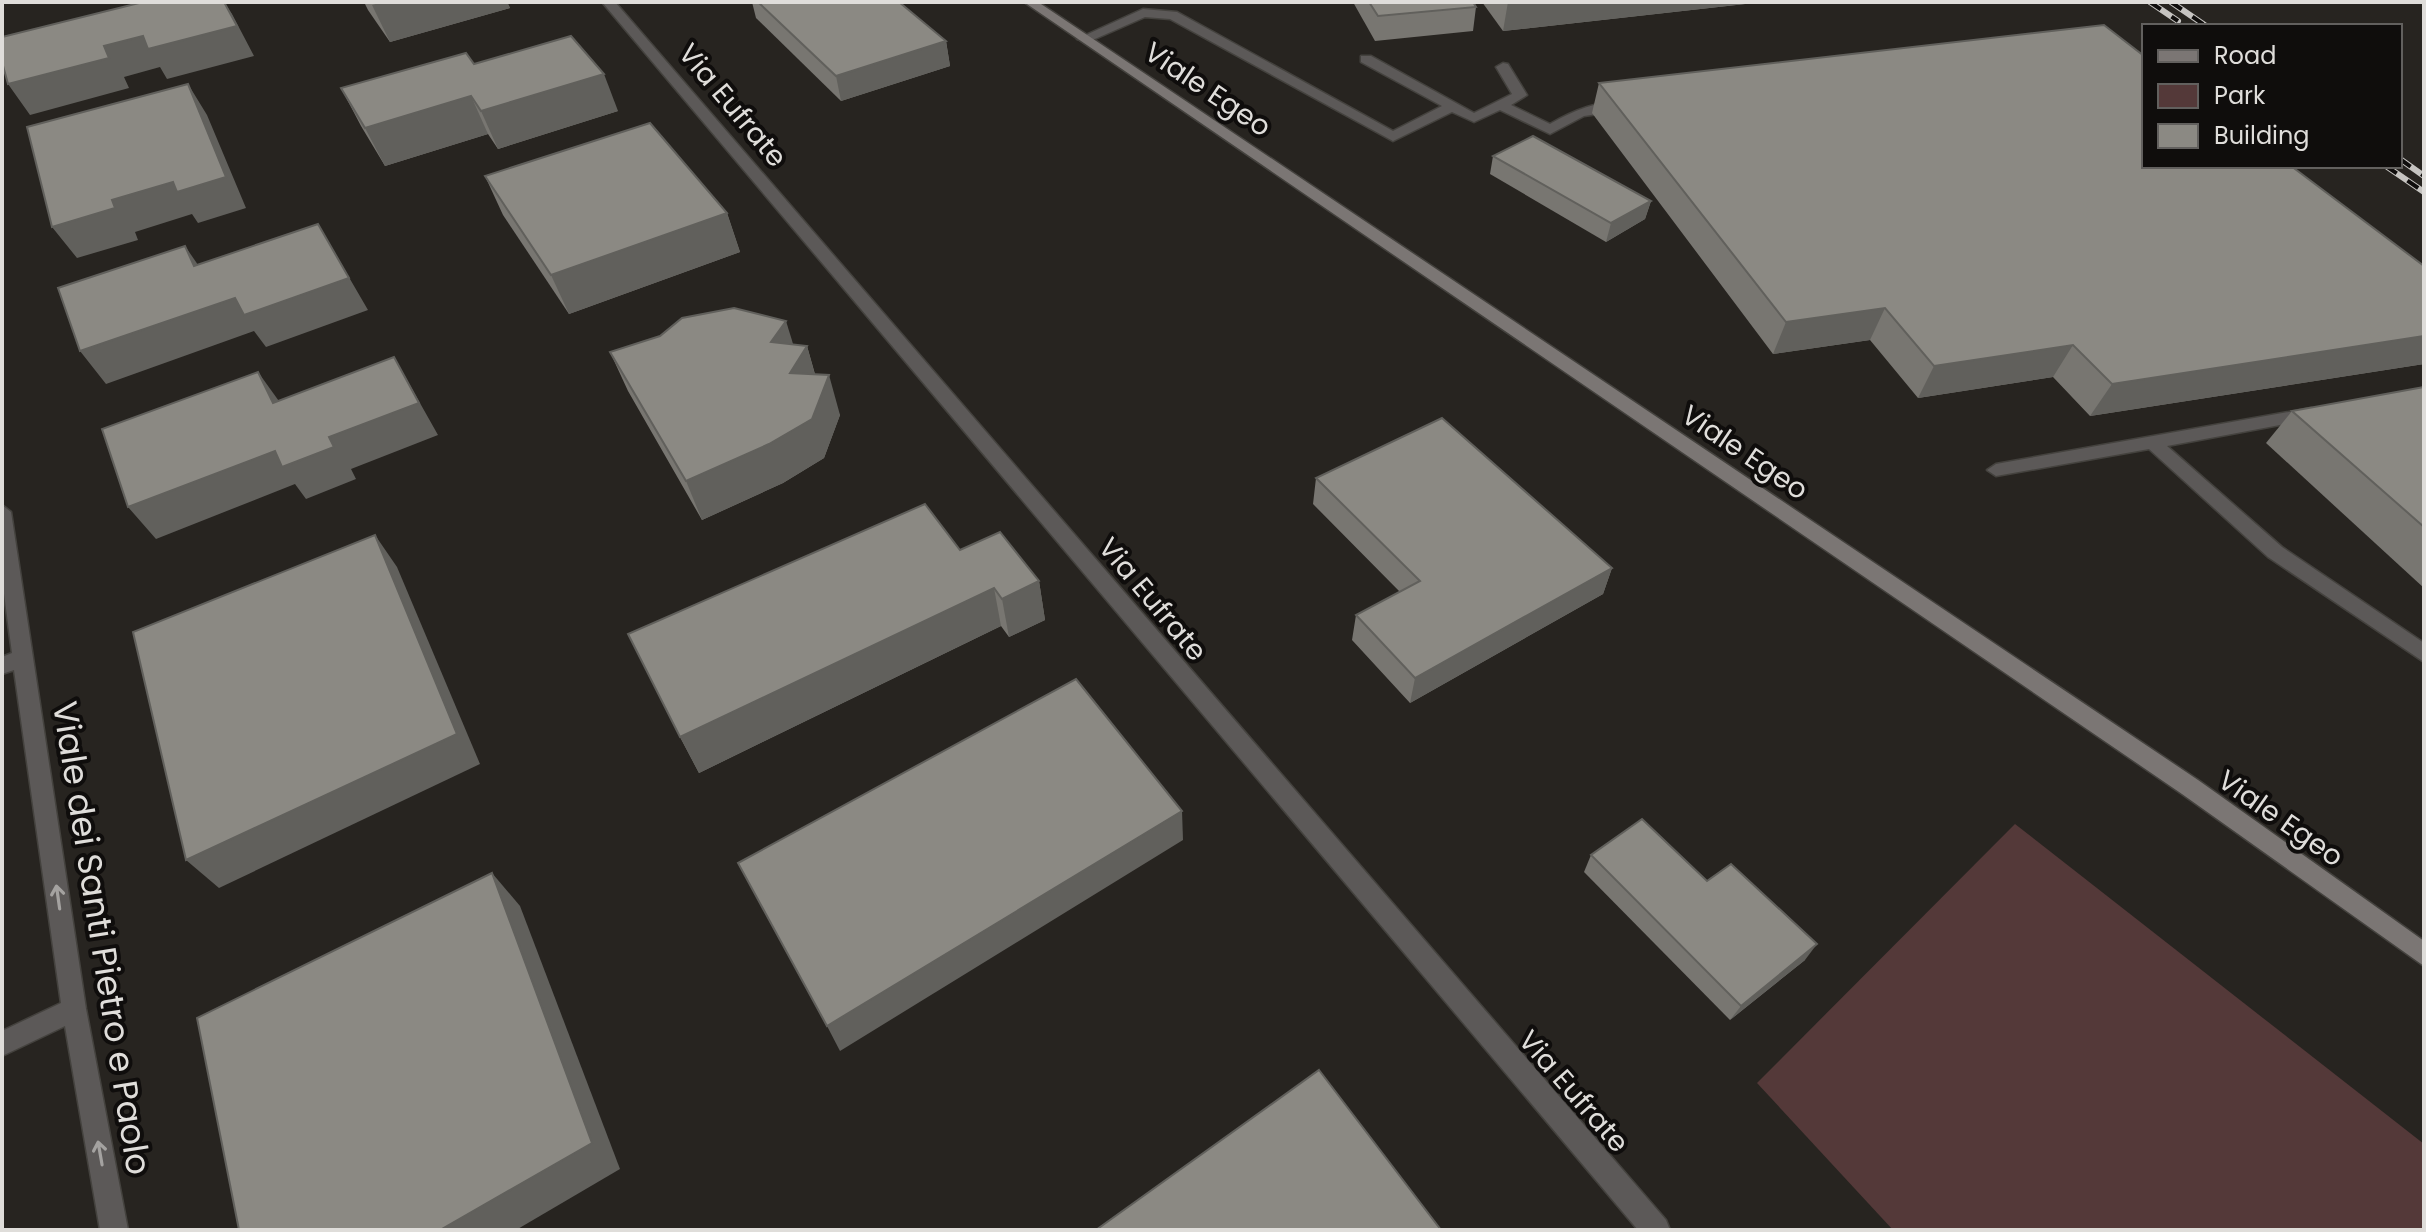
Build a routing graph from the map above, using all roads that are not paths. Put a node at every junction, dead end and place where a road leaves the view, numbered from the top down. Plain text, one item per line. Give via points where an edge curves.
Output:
1 (608, 2) edge
2 (1030, 2) edge
3 (1083, 39) junction
4 (1366, 59) dead end
5 (1503, 67) dead end
6 (1501, 105) junction
7 (1453, 106) junction
8 (1627, 106) edge
9 (2333, 410) edge
10 (2152, 442) junction
11 (1996, 470) dead end
12 (2, 512) edge
13 (2424, 654) edge
14 (13, 661) edge
15 (2424, 955) edge
16 (74, 1009) junction
17 (2, 1044) edge
18 (114, 1230) edge
19 (1656, 1230) edge

1 - 19 street, Via Eufrate
2 - 3 main road, Viale Egeo
3 - 7 street via 1143,13 1173,15 1393,137
3 - 15 main road, Viale Egeo via 2190,787
4 - 7 street
5 - 6 street via 1520,95
6 - 7 street via 1474,118
6 - 8 street via 1550,130 1580,112
9 - 10 street
10 - 11 street
10 - 13 street via 2275,552
12 - 14 street, Viale dei Santi Pietro e Paolo
16 -> 14 street, Viale dei Santi Pietro e Paolo
16 - 17 street
18 -> 16 street, Viale dei Santi Pietro e Paolo

